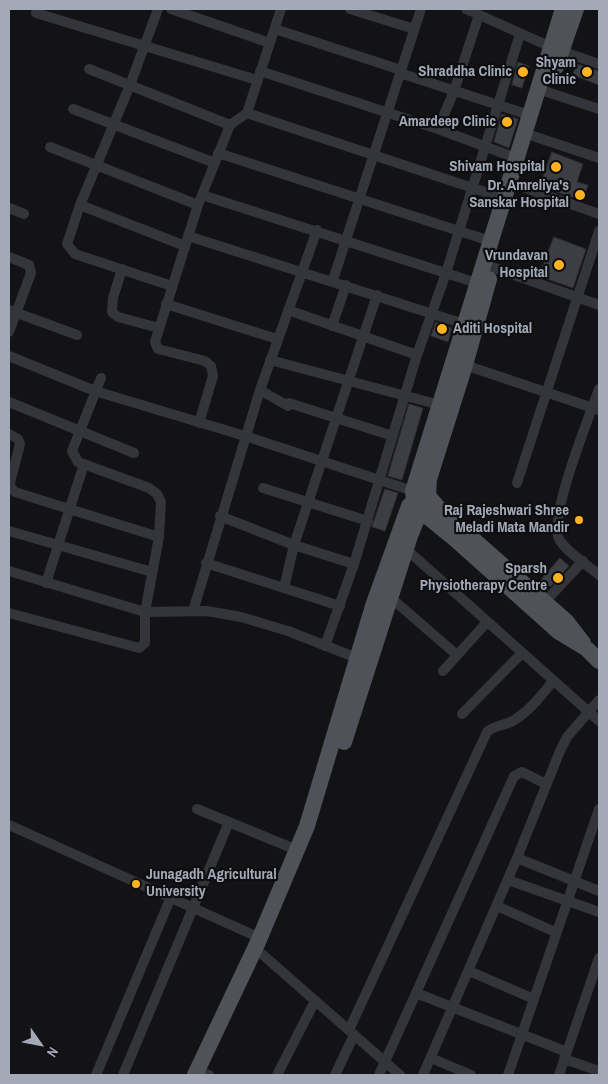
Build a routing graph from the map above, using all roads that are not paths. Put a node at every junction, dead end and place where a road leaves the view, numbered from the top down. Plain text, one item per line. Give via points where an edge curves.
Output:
1 (38, 9) edge
2 (158, 9) edge
3 (171, 9) edge
4 (281, 9) edge
5 (350, 9) edge
6 (421, 9) edge
7 (466, 9) edge
8 (563, 9) edge
9 (576, 9) edge
10 (479, 15) junction
11 (274, 29) junction
12 (414, 29) junction
13 (520, 34) junction
14 (270, 43) junction
15 (144, 45) junction
16 (556, 49) junction
17 (599, 64) edge
18 (89, 68) dead end
19 (400, 71) junction
20 (259, 76) junction
21 (130, 86) junction
22 (454, 91) junction
23 (547, 92) junction
24 (498, 105) junction
25 (73, 109) dead end
26 (599, 109) edge
27 (247, 114) junction
28 (387, 114) junction
29 (529, 115) junction
30 (113, 124) junction
31 (230, 125) junction
32 (438, 128) junction
33 (532, 136) junction
34 (485, 146) junction
35 (50, 147) dead end
36 (373, 156) junction
37 (216, 158) junction
38 (516, 158) junction
39 (599, 158) edge
40 (97, 163) junction
41 (517, 185) junction
42 (472, 188) junction
43 (503, 198) junction
44 (359, 199) junction
45 (200, 200) junction
46 (80, 205) junction
47 (9, 208) edge
48 (24, 214) dead end
49 (599, 214) edge
50 (317, 230) junction
51 (459, 231) junction
52 (599, 231) edge
53 (188, 236) junction
54 (346, 240) junction
55 (490, 242) junction
56 (185, 246) junction
57 (9, 257) edge
58 (492, 268) junction
59 (122, 269) junction
60 (303, 271) junction
61 (446, 273) junction
62 (332, 280) junction
63 (477, 283) junction
64 (346, 285) junction
65 (172, 286) junction
66 (377, 295) junction
67 (578, 298) junction
68 (166, 304) junction
69 (599, 305) edge
70 (288, 310) junction
71 (13, 312) edge
72 (431, 312) junction
73 (464, 324) junction
74 (332, 326) junction
75 (159, 328) junction
76 (9, 332) edge
77 (77, 335) dead end
78 (364, 336) junction
79 (277, 340) junction
80 (417, 355) junction
81 (9, 356) edge
82 (270, 360) junction
83 (465, 365) junction
84 (101, 378) dead end
85 (349, 381) junction
86 (599, 389) edge
87 (260, 390) junction
88 (95, 391) junction
89 (545, 392) junction
90 (405, 396) junction
91 (9, 402) edge
92 (440, 405) junction
93 (596, 409) edge
94 (336, 418) junction
95 (199, 423) junction
96 (79, 431) junction
97 (9, 434) edge
98 (245, 436) junction
99 (393, 436) junction
100 (134, 453) dead end
101 (324, 461) junction
102 (84, 464) junction
103 (380, 482) junction
104 (517, 483) dead end
105 (263, 488) dead end
106 (422, 499) junction
107 (310, 502) junction
108 (70, 509) junction
109 (220, 516) junction
110 (368, 521) junction
111 (9, 531) edge
112 (160, 536) junction
113 (294, 545) junction
114 (58, 546) junction
115 (406, 549) junction
116 (583, 561) junction
117 (206, 563) junction
118 (354, 564) junction
119 (9, 571) edge
120 (152, 572) junction
121 (599, 575) edge
122 (46, 582) junction
123 (284, 588) junction
124 (392, 598) junction
125 (340, 606) junction
126 (540, 606) junction
127 (192, 611) junction
128 (152, 612) junction
129 (9, 613) edge
130 (487, 622) junction
131 (326, 646) junction
132 (522, 652) junction
133 (457, 655) junction
134 (357, 658) junction
135 (599, 661) edge
136 (443, 671) dead end
137 (553, 682) junction
138 (599, 700) edge
139 (589, 711) junction
140 (462, 714) dead end
141 (599, 721) edge
142 (546, 784) junction
143 (197, 809) dead end
144 (599, 809) edge
145 (229, 822) junction
146 (9, 825) edge
147 (297, 850) junction
148 (518, 858) junction
149 (508, 880) junction
150 (574, 880) junction
151 (599, 891) edge
152 (171, 897) junction
153 (566, 900) junction
154 (496, 906) junction
155 (193, 907) junction
156 (599, 912) edge
157 (555, 932) junction
158 (260, 938) junction
159 (263, 955) junction
160 (599, 958) edge
161 (469, 971) junction
162 (416, 992) junction
163 (534, 998) junction
164 (315, 1001) junction
165 (453, 1007) junction
166 (351, 1033) junction
167 (521, 1035) junction
168 (566, 1055) junction
169 (431, 1058) junction
170 (385, 1062) junction
171 (599, 1071) edge
172 (96, 1075) edge
173 (123, 1075) edge
174 (204, 1075) edge
175 (277, 1075) edge
176 (335, 1075) edge
177 (379, 1075) edge
178 (400, 1075) edge
179 (423, 1075) edge
180 (471, 1075) edge
181 (508, 1075) edge
182 (559, 1075) edge

1 - 15 street via 36,13
2 - 15 street
3 - 14 street
4 - 11 street
5 - 12 street
6 - 12 street
7 - 10 street
8 - 16 main road
9 - 16 main road
10 - 13 street
10 - 22 street
11 - 14 street
11 - 19 street
12 - 19 street
13 - 16 street
13 - 24 street
14 - 20 street
15 - 20 street
15 - 21 street
16 - 17 street
16 - 23 main road
16 - 29 main road
18 - 21 street
19 - 22 street
19 - 28 street
20 - 27 street
20 - 28 street
21 - 30 street
21 - 31 street
22 - 24 street
22 - 32 street
23 - 26 street
23 - 33 main road
24 - 29 street
24 - 34 street
25 - 30 street
27 - 31 street
27 - 36 street
28 - 32 street
28 - 36 street
29 - 38 main road
30 - 37 street
30 - 40 street
31 - 37 street
32 - 34 street
33 - 39 street
33 - 41 main road
34 - 38 street
34 - 42 street
35 - 40 street
36 - 42 street
36 - 44 street
37 - 44 street
37 - 45 street
38 - 43 main road
40 - 45 street
40 - 46 street
41 - 49 street
41 - 58 main road
42 - 43 street
42 - 51 street
43 - 55 main road
44 - 51 street
44 - 54 street
45 - 50 street
45 - 53 street
46 - 56 street
46 - 59 street via 68,238 68,248 75,254
47 - 48 street
50 - 54 street
50 - 60 street
51 - 55 street
51 - 61 street
52 - 67 street
53 - 56 street
53 - 60 street
54 - 61 street
54 - 62 street
55 - 63 main road
56 - 65 street
57 - 71 street via 31,268
58 - 67 street
58 - 83 main road
59 - 65 street
59 - 75 street via 112,312 118,317
60 - 62 street
60 - 70 street
61 - 63 street
61 - 72 street
62 - 64 street
63 - 73 main road
64 - 66 street
64 - 74 street
65 - 68 street
66 - 72 street
66 - 78 street
67 - 69 street
67 - 89 street
68 - 75 street
68 - 79 street
70 - 74 street
70 - 79 street
71 - 76 street
71 - 77 street
72 - 73 street
72 - 80 street
73 - 92 main road
74 - 78 street
75 - 95 street via 155,342 158,349 205,361 213,371
78 - 80 street
78 - 85 street
79 - 82 street
80 - 90 street
81 - 88 street
82 - 85 street
82 - 87 street
83 - 89 street
83 - 106 main road
84 - 88 street
85 - 90 street
85 - 94 street
86 - 93 street
87 - 94 street via 288,404
87 - 98 street
88 - 95 street
88 - 96 street
89 - 93 street
89 - 104 street
90 - 92 street
90 - 99 street
91 - 96 street
92 - 106 main road
93 - 116 street via 564,489 557,524 558,538
94 - 99 street
94 - 101 street
95 - 98 street
96 - 100 street
96 - 102 street via 72,451 75,459
97 - 108 street via 20,444 11,488
98 - 101 street
98 - 109 street
99 - 103 street
101 - 103 street
101 - 107 street
102 - 108 street
102 - 112 street via 149,488 157,494 161,502
103 - 106 street
103 - 110 street
105 - 107 street
106 - 115 main road
106 - 126 main road via 455,539
106 - 134 main road via 401,525
107 - 110 street
107 - 113 street
108 - 112 street
108 - 114 street
109 - 113 street
109 - 117 street
110 - 118 street
111 - 114 street
112 - 120 street
113 - 118 street
113 - 123 street
114 - 120 street
114 - 122 street
115 - 124 main road
115 - 130 street
116 - 121 street
116 - 126 street
117 - 123 street
117 - 127 street
118 - 125 street
119 - 122 street
120 - 128 street
122 - 128 street
123 - 125 street
124 - 133 street
124 - 159 main road via 322,811
125 - 131 street
126 - 135 main road via 559,632
127 - 128 street
127 - 131 street via 241,617
128 - 129 street via 145,643 139,648
130 - 132 street
130 - 133 street
131 - 134 street
132 - 137 street
132 - 140 street
133 - 136 street
134 - 147 main road via 312,812
137 - 139 street
137 - 166 street via 515,720 487,732
138 - 139 street
139 - 141 street
139 - 142 street via 567,738
142 - 148 street
142 - 162 street via 522,772 514,776
143 - 145 street
144 - 150 street
145 - 147 street
145 - 155 street
146 - 152 street
147 - 158 main road
148 - 149 street
148 - 150 street
149 - 153 street
149 - 154 street
150 - 151 street
150 - 153 street
152 - 155 street
152 - 172 street
153 - 156 street
153 - 157 street
154 - 157 street
154 - 161 street
155 - 158 street
155 - 173 street
157 - 163 street
158 - 174 main road
159 - 164 street
159 - 174 main road
160 - 168 street
161 - 163 street
161 - 165 street
162 - 165 street
162 - 170 street
163 - 167 street
164 - 166 street
164 - 175 street
165 - 167 street
165 - 169 street
166 - 170 street
166 - 176 street
167 - 168 street
167 - 181 street
168 - 171 street
168 - 182 street
169 - 179 street
169 - 180 street
170 - 177 street
170 - 178 street

